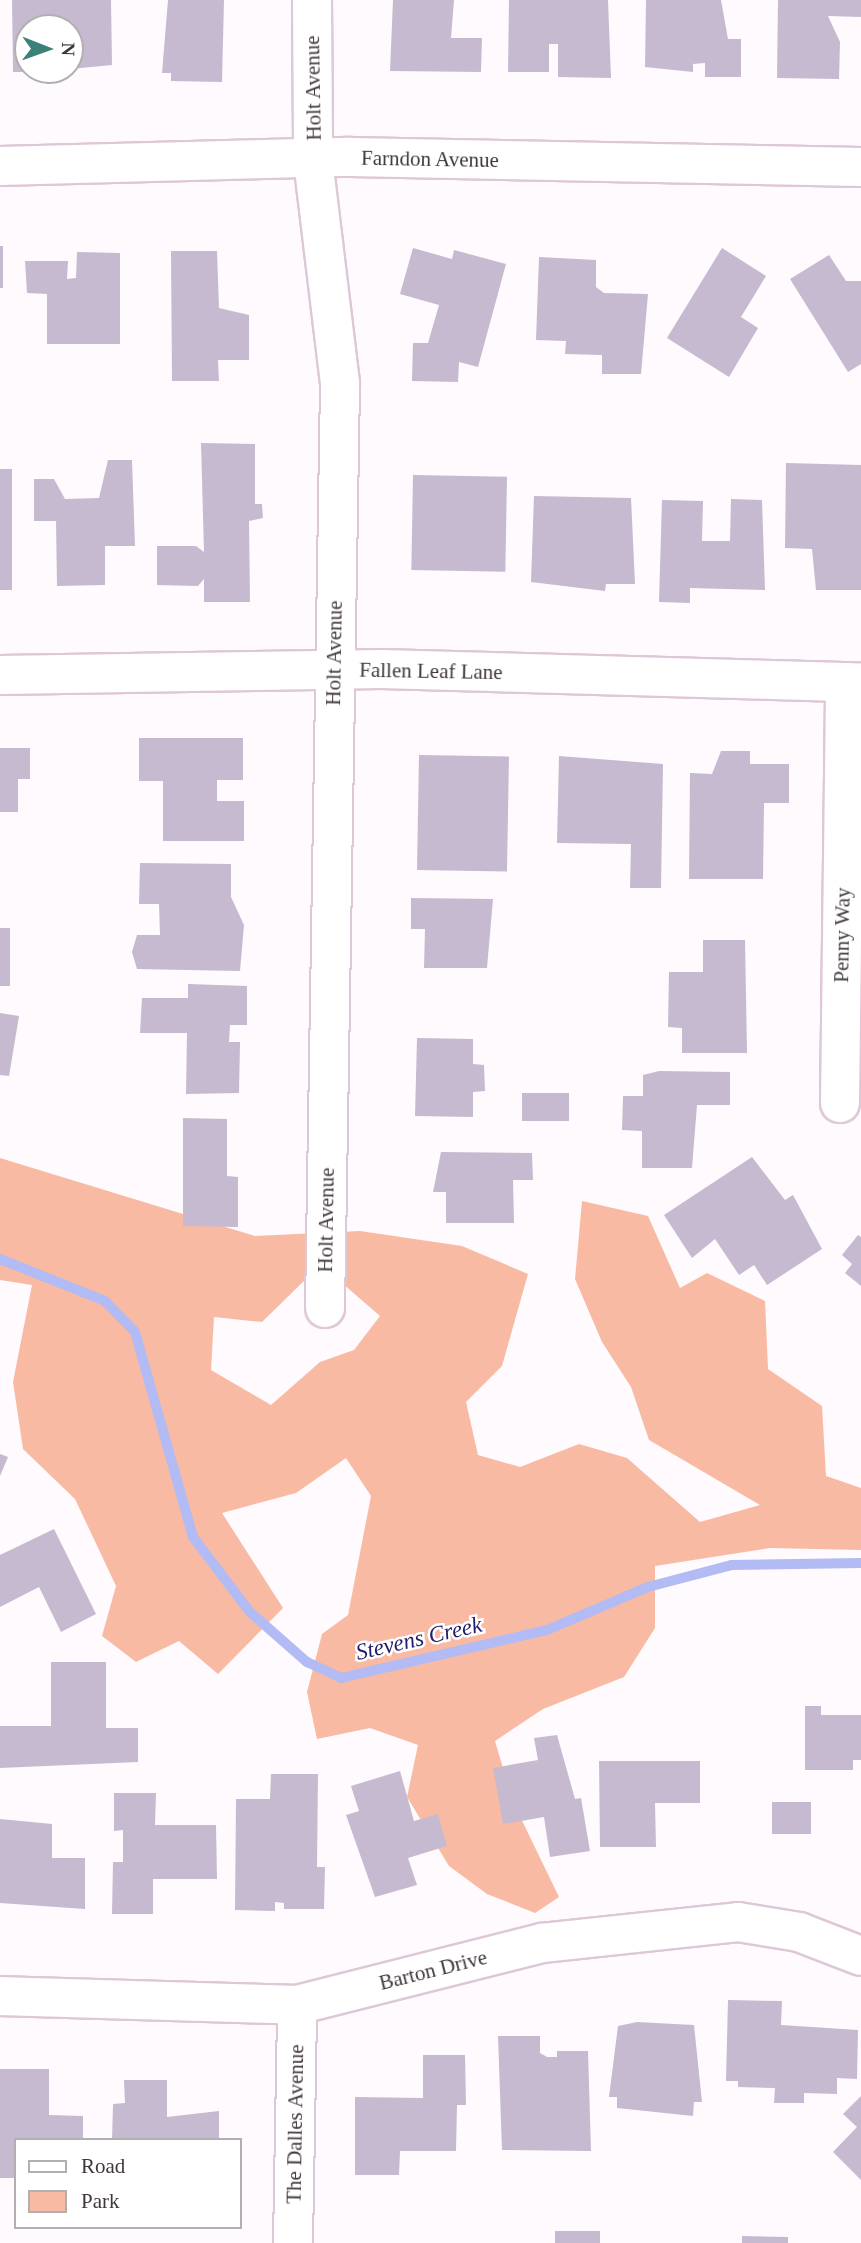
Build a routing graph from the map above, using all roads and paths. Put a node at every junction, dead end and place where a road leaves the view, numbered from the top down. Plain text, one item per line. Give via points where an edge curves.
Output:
1 (312, 0) edge
2 (313, 160) junction
3 (0, 166) edge
4 (861, 167) edge
5 (335, 669) junction
6 (0, 675) edge
7 (853, 682) edge
8 (840, 1103) dead end
9 (325, 1308) dead end
10 (861, 1956) edge
11 (0, 1996) edge
12 (297, 2005) junction
13 (293, 2243) edge

1 - 2 street, Holt Avenue
2 - 3 street, Farndon Avenue
2 - 4 street, Farndon Avenue
2 - 5 street, Holt Avenue via 340,384
5 - 6 street, Fallen Leaf Lane
5 - 7 street, Fallen Leaf Lane
5 - 9 street, Holt Avenue
7 - 8 street, Penny Way
10 - 12 street, Barton Drive via 799,1932 738,1922 642,1929 542,1943
11 - 12 street, Barton Drive
12 - 13 street, The Dalles Avenue

